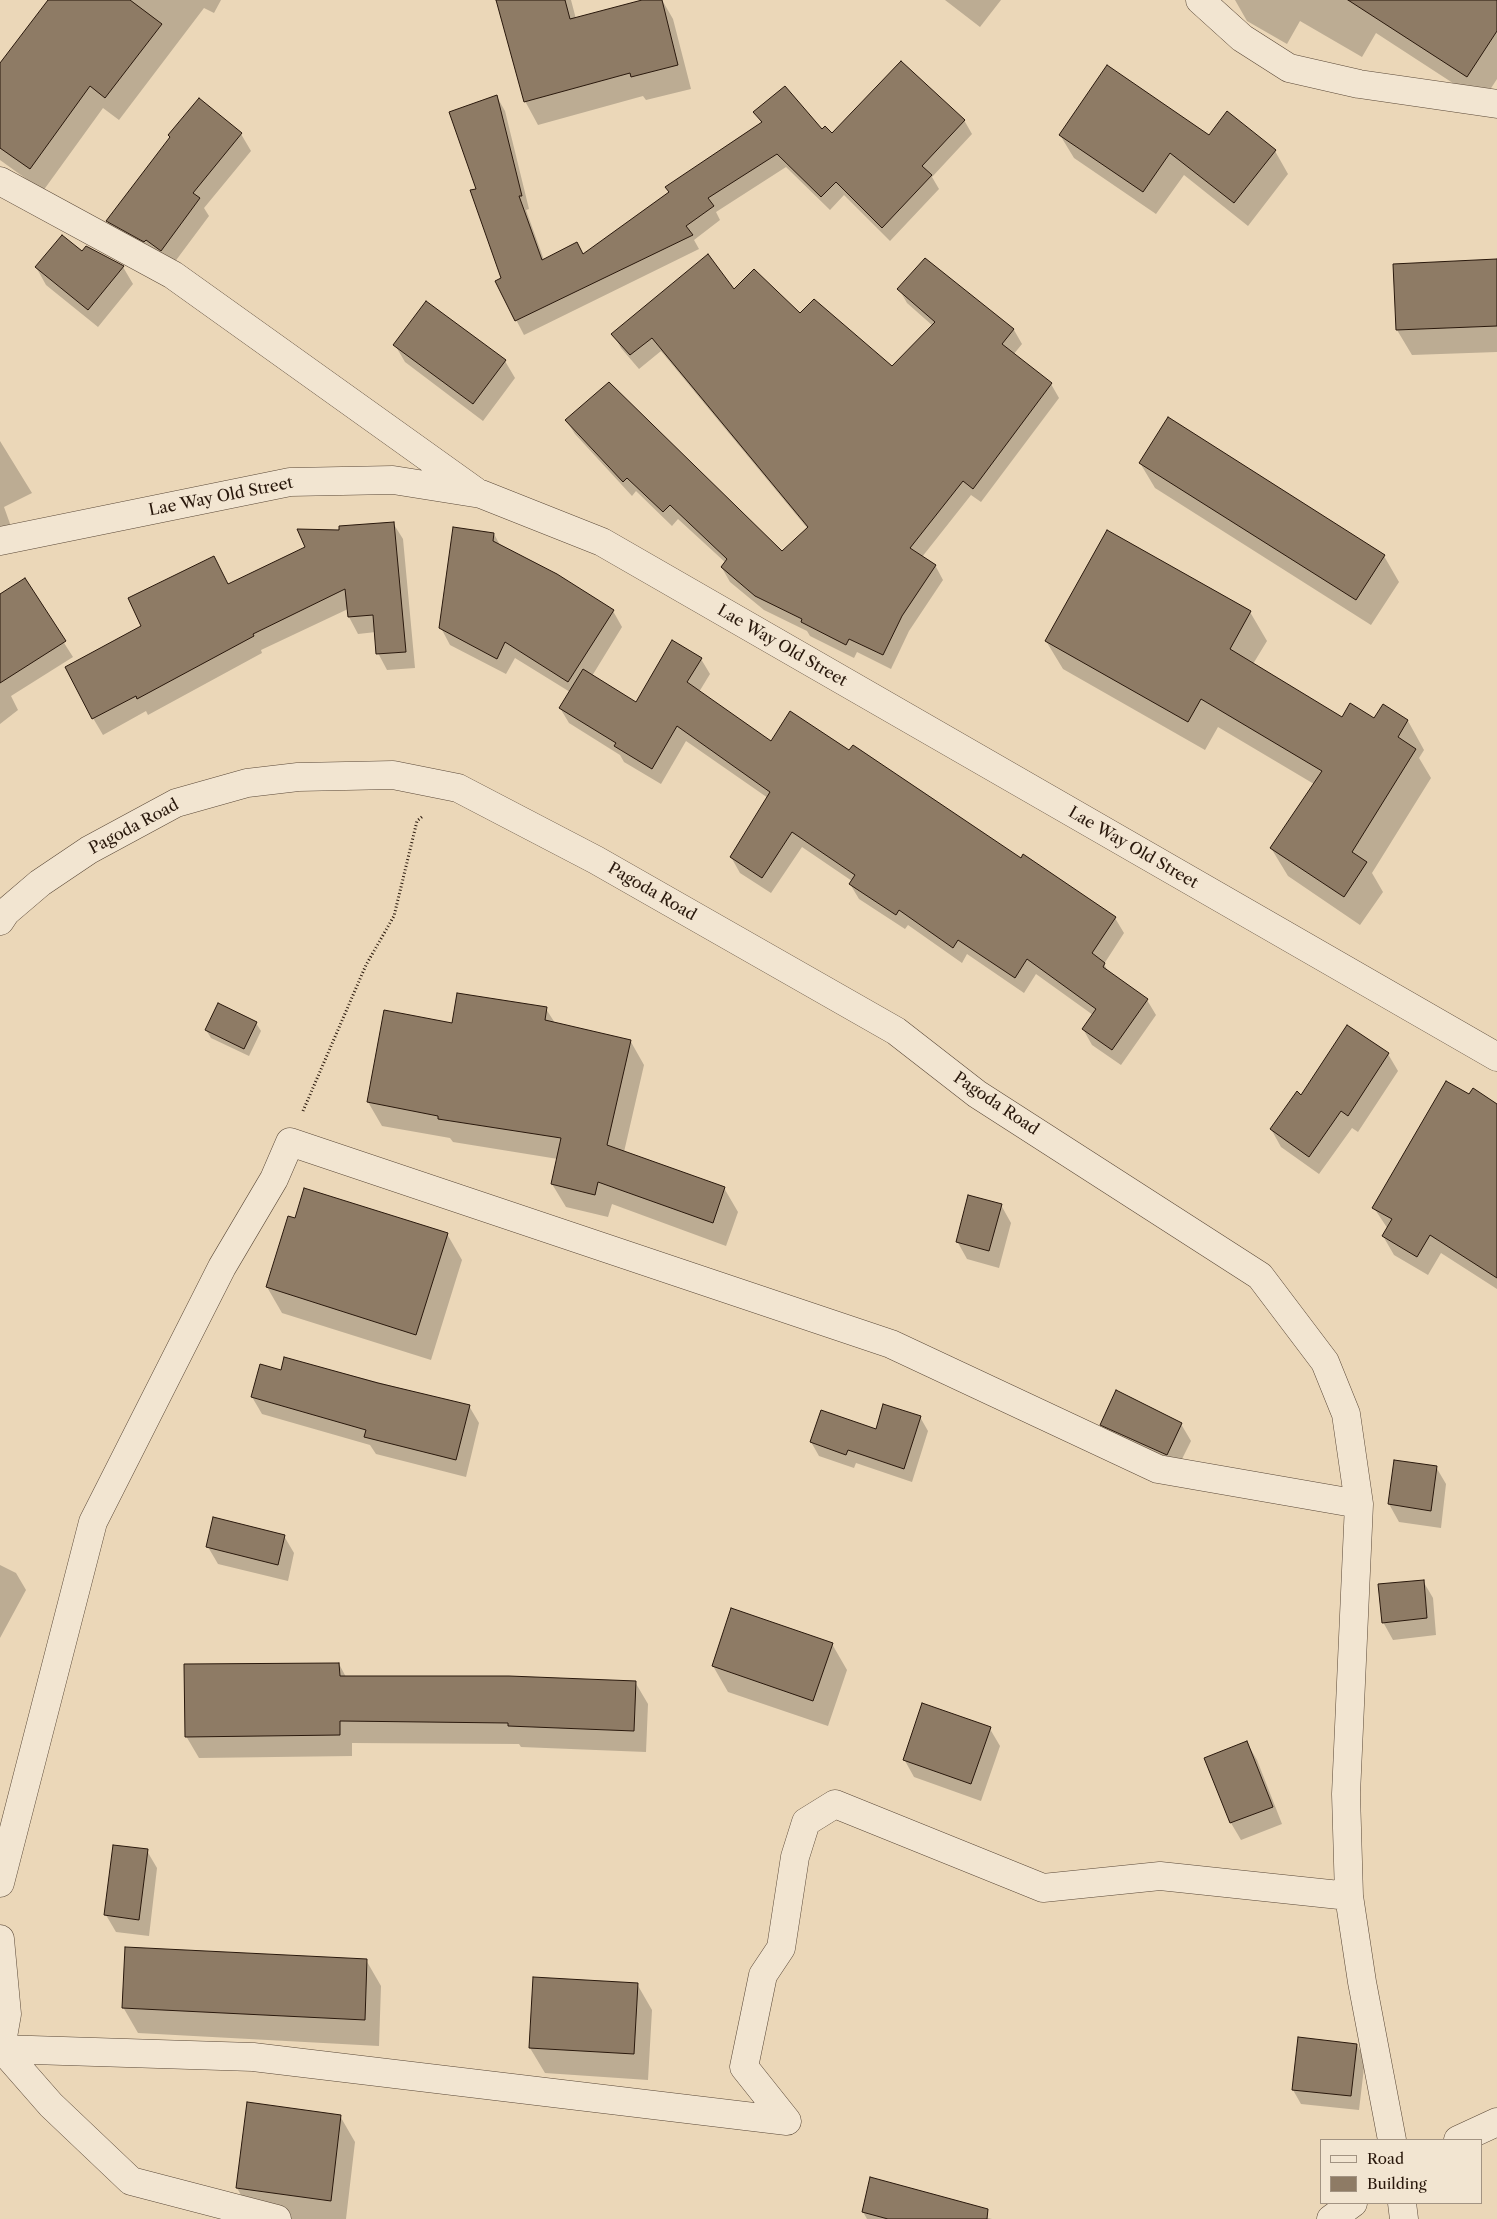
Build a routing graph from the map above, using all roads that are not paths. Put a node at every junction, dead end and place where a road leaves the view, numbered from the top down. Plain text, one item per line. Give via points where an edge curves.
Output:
1 (1200, 0) edge
2 (1497, 104) edge
3 (0, 181) edge
4 (481, 494) junction
5 (0, 541) edge
6 (0, 921) edge
7 (1497, 1057) edge
8 (1359, 1504) junction
9 (0, 1883) edge
10 (1350, 1896) junction
11 (0, 1939) edge
12 (1, 2048) edge
13 (1497, 2122) edge
14 (1392, 2139) edge
15 (1460, 2139) edge
16 (1352, 2204) edge
17 (1402, 2204) edge
18 (277, 2219) edge
19 (1331, 2219) edge
20 (1404, 2219) edge

1 - 2 street via 1242,38 1289,68 1359,84
3 - 4 street via 173,275
4 - 5 street, Lae Way Old Street via 394,480 290,482
4 - 7 street, Lae Way Old Street via 602,542
6 - 8 street, Pagoda Road via 40,883 81,855 176,803 247,783 298,776 393,775 458,788 596,860 896,1031 976,1094 1260,1276 1325,1362 1346,1414
8 - 9 street via 1158,1468 891,1344 290,1142 274,1179 222,1267 93,1522
8 - 10 street via 1346,1794
10 - 12 street via 1160,1876 1043,1888 834,1804 806,1822 796,1857 781,1948 763,1975 744,2066 787,2121 253,2057
10 - 14 street via 1362,1982
11 - 12 street via 7,2014
12 - 18 street via 50,2106 131,2181
13 - 15 street
16 - 19 street
17 - 20 street

